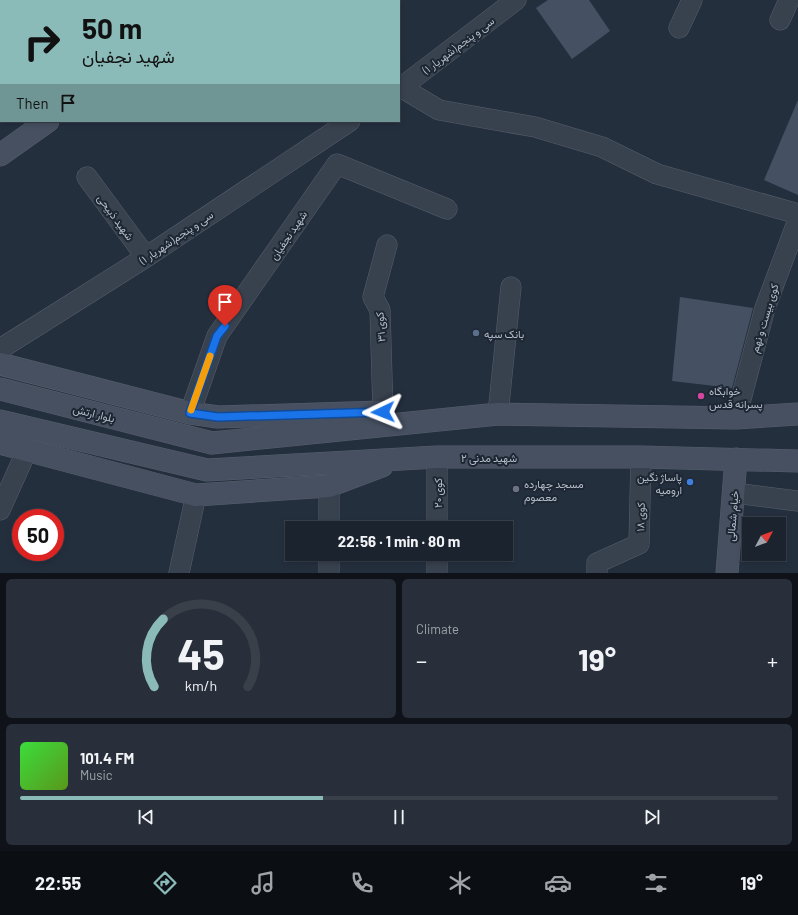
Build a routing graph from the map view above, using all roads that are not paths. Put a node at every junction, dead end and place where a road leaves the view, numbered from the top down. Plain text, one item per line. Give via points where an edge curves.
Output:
1 (516, 0) edge
2 (692, 0) edge
3 (790, 0) edge
4 (780, 20) dead end
5 (679, 28) dead end
6 (400, 89) edge
7 (47, 122) edge
8 (349, 122) edge
9 (0, 155) edge
10 (86, 177) dead end
11 (447, 208) dead end
12 (798, 214) edge
13 (798, 220) edge
14 (387, 245) dead end
15 (146, 258) junction
16 (511, 286) dead end
17 (0, 349) edge
18 (0, 364) edge
19 (0, 390) edge
20 (383, 412) junction
21 (190, 413) junction
22 (498, 414) junction
23 (798, 414) edge
24 (736, 418) junction
25 (0, 421) edge
26 (403, 423) junction
27 (0, 443) edge
28 (27, 450) junction
29 (437, 457) junction
30 (641, 457) junction
31 (404, 458) junction
32 (736, 459) junction
33 (798, 460) edge
34 (329, 486) junction
35 (734, 493) junction
36 (196, 495) junction
37 (798, 500) edge
38 (0, 510) edge
39 (329, 521) edge
40 (437, 521) edge
41 (329, 561) edge
42 (437, 561) edge
43 (179, 573) edge
44 (329, 573) edge
45 (437, 573) edge
46 (597, 573) edge
47 (727, 573) edge

1 - 6 street, سی و پنجم(شهریار ۱)
2 - 5 street
3 - 4 street
6 - 12 street via 439,110 535,127 602,147 656,174
7 - 9 main road
8 - 15 street, سی و پنجم(شهریار ۱)
10 - 15 street, شهید ذبیحی
11 - 21 street, شهید نجفیان via 337,164 217,336
13 - 24 street, کوی بیست و نهم via 765,308
14 - 20 street, کوی ۳۱ via 373,297 380,310
15 - 17 street, سی و پنجم(شهریار ۱)
16 - 22 street
18 - 21 main road
19 - 26 main road, بلوار ارتش via 212,443
20 - 21 main road via 218,417
20 - 26 main road
22 - 24 main road
22 - 26 main road
23 - 24 main road
25 - 31 main road, شهید مدنی ۲ via 207,470
27 - 28 main road
28 - 36 main road
28 - 38 street
29 - 30 main road, شهید مدنی ۲
29 - 31 main road, شهید مدنی ۲
29 - 40 street, کوی ۲۰
30 - 32 main road, شهید مدنی ۲
30 - 46 street, کوی ۱۸ via 639,544 597,563
31 - 34 main road
32 - 33 main road, شهید مدنی ۲
32 - 35 main road, خیام شمالی
34 - 36 main road
34 - 39 street
35 - 37 street
35 - 47 main road, خیام شمالی
36 - 43 street
41 - 44 street
42 - 45 street

